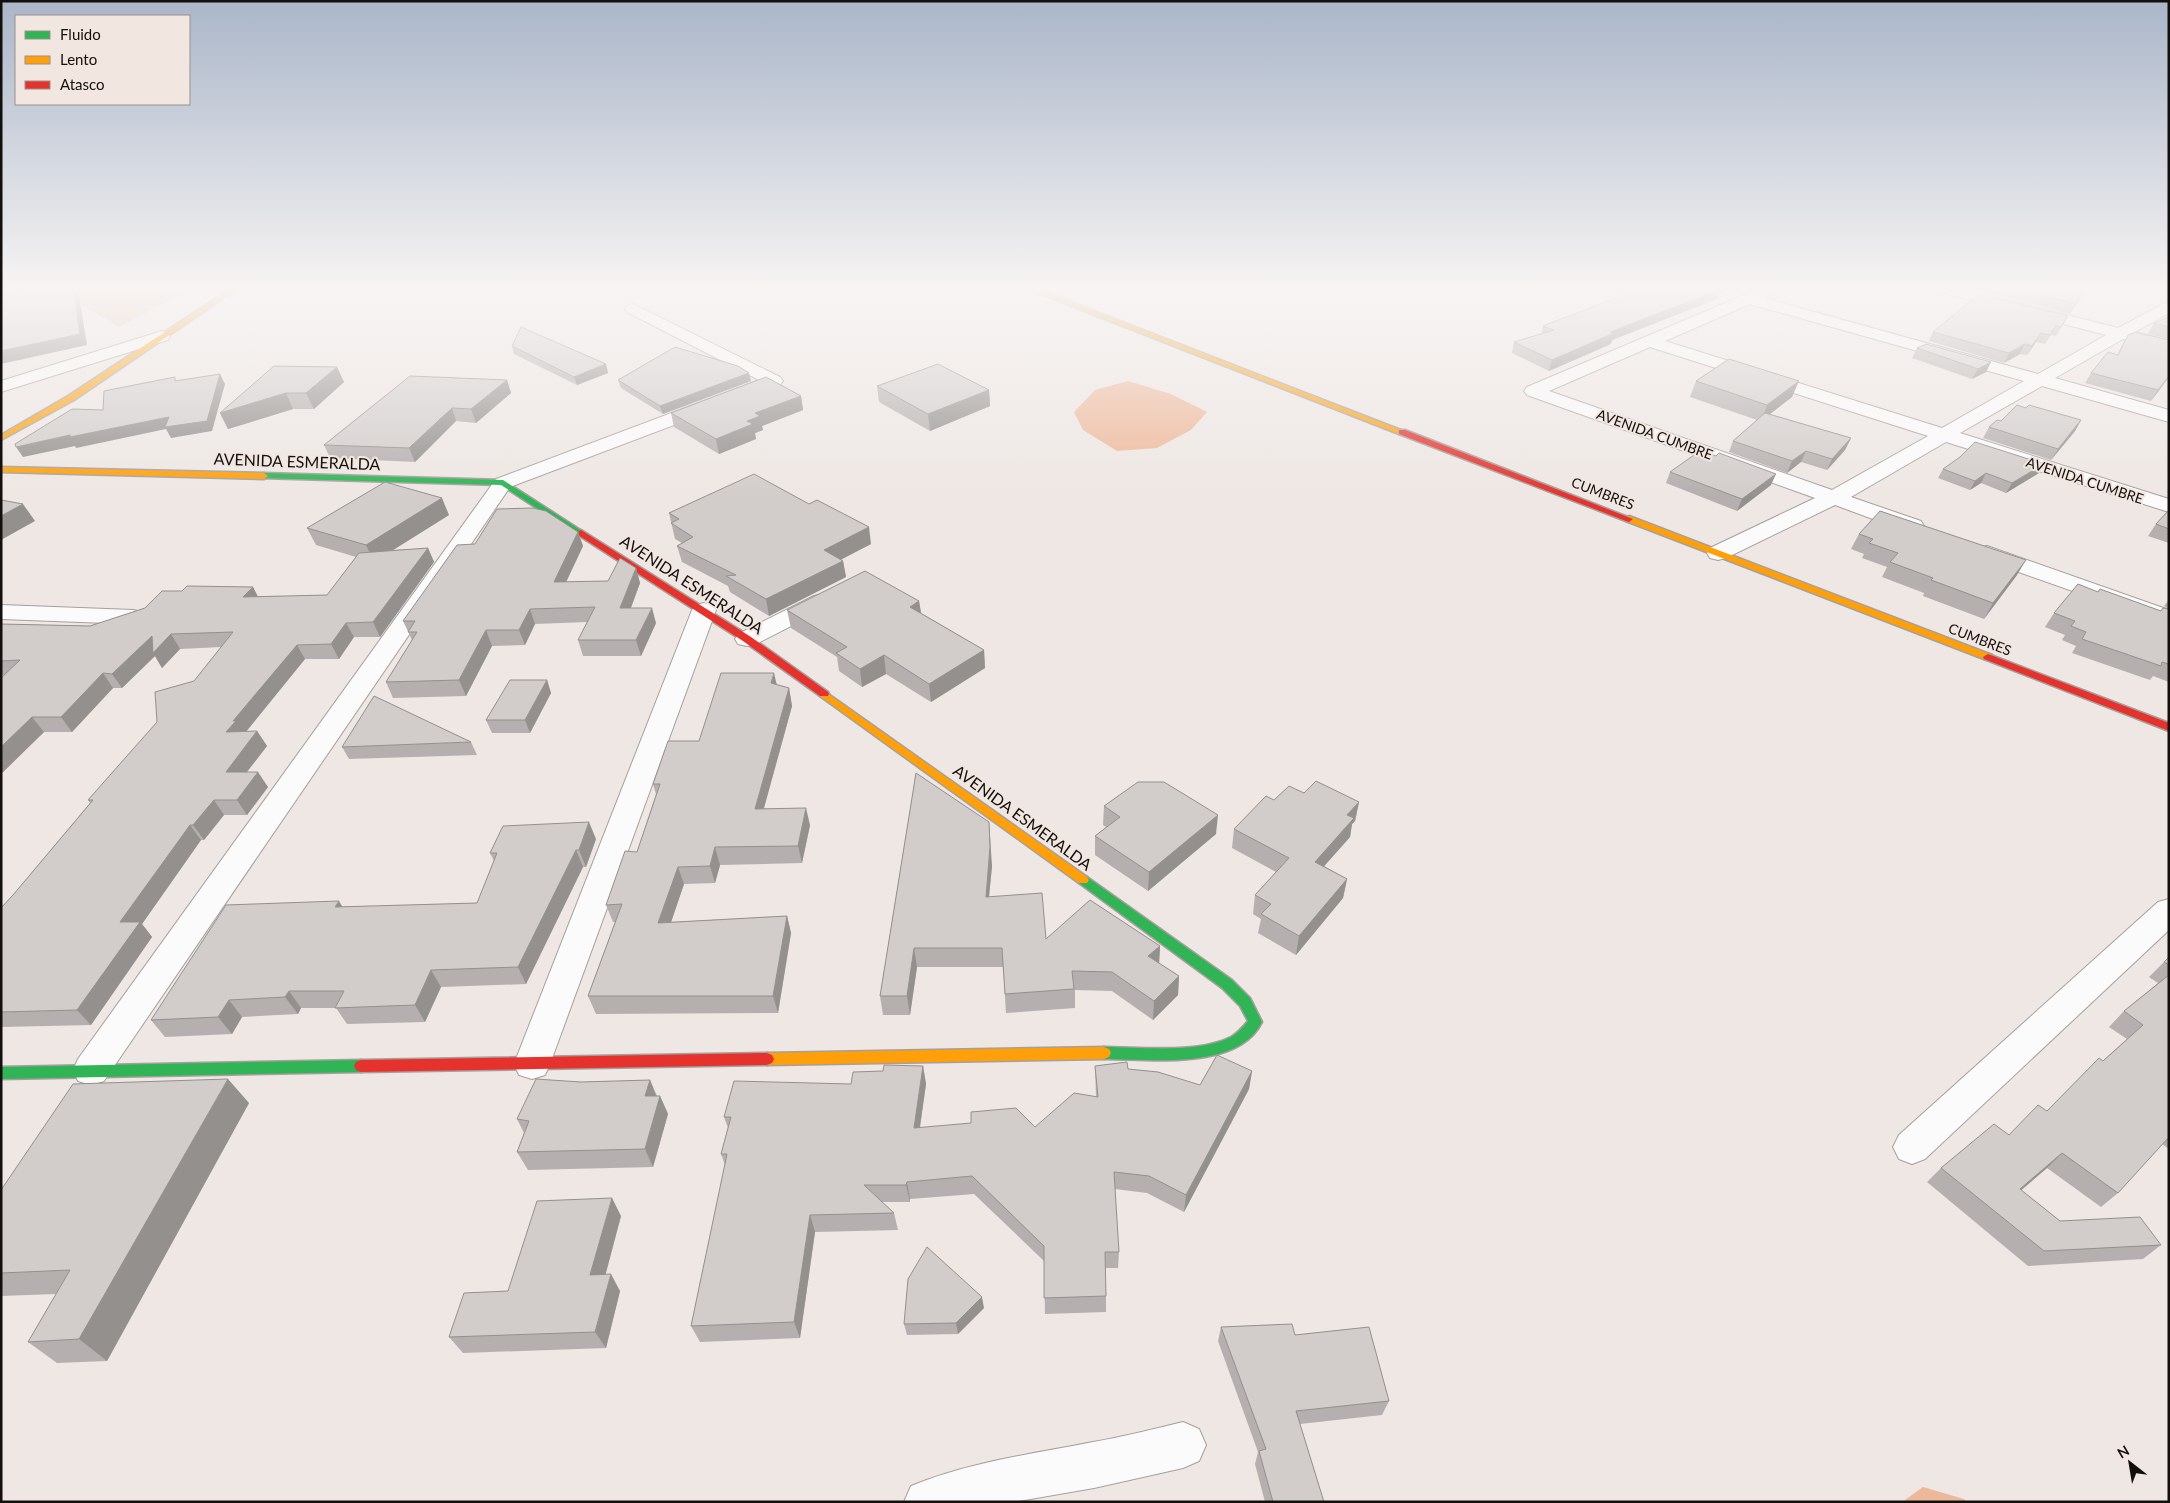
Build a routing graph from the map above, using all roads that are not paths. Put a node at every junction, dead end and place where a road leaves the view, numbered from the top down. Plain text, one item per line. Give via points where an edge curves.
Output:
1 (95, 357) edge
2 (131, 357) edge
3 (727, 357) edge
4 (1208, 357) edge
5 (1611, 357) edge
6 (1699, 357) edge
7 (1959, 357) edge
8 (2080, 357) edge
9 (2040, 380) junction
10 (1, 387) edge
11 (2169, 416) edge
12 (1943, 435) junction
13 (1, 438) edge
14 (1, 469) edge
15 (503, 483) junction
16 (1834, 498) junction
17 (2169, 506) edge
18 (1936, 534) edge
19 (1964, 544) edge
20 (1718, 553) junction
21 (842, 591) edge
22 (704, 610) junction
23 (1, 612) edge
24 (133, 617) edge
25 (2169, 618) edge
26 (747, 639) junction
27 (2169, 727) edge
28 (2169, 911) edge
29 (532, 1064) junction
30 (91, 1070) junction
31 (1, 1073) edge
32 (1912, 1148) dead end
33 (1183, 1445) dead end
34 (927, 1502) edge

1 - 10 street
2 - 13 street via 71,398
3 - 15 street via 774,381
4 - 20 street, CUMBRES
5 - 16 street, AVENIDA CUMBRE via 1533,391
6 - 12 street, AVENIDA CUMBRE
7 - 9 street
8 - 9 street
9 - 11 street
9 - 12 street
12 - 16 street
12 - 17 street, AVENIDA CUMBRE
14 - 15 street, AVENIDA ESMERALDA
15 - 22 street, AVENIDA ESMERALDA
15 - 30 street
16 - 18 street, AVENIDA CUMBRE
16 - 20 street
19 - 25 street
20 - 27 street, CUMBRES
21 - 26 street
22 - 26 street, AVENIDA ESMERALDA
22 - 29 street
23 - 24 street
26 - 29 street, AVENIDA ESMERALDA via 1227,984 1245,1002 1255,1022 1247,1034 1224,1048 1194,1051
28 - 32 street
29 - 30 street
30 - 31 street
33 - 34 street via 1012,1479

